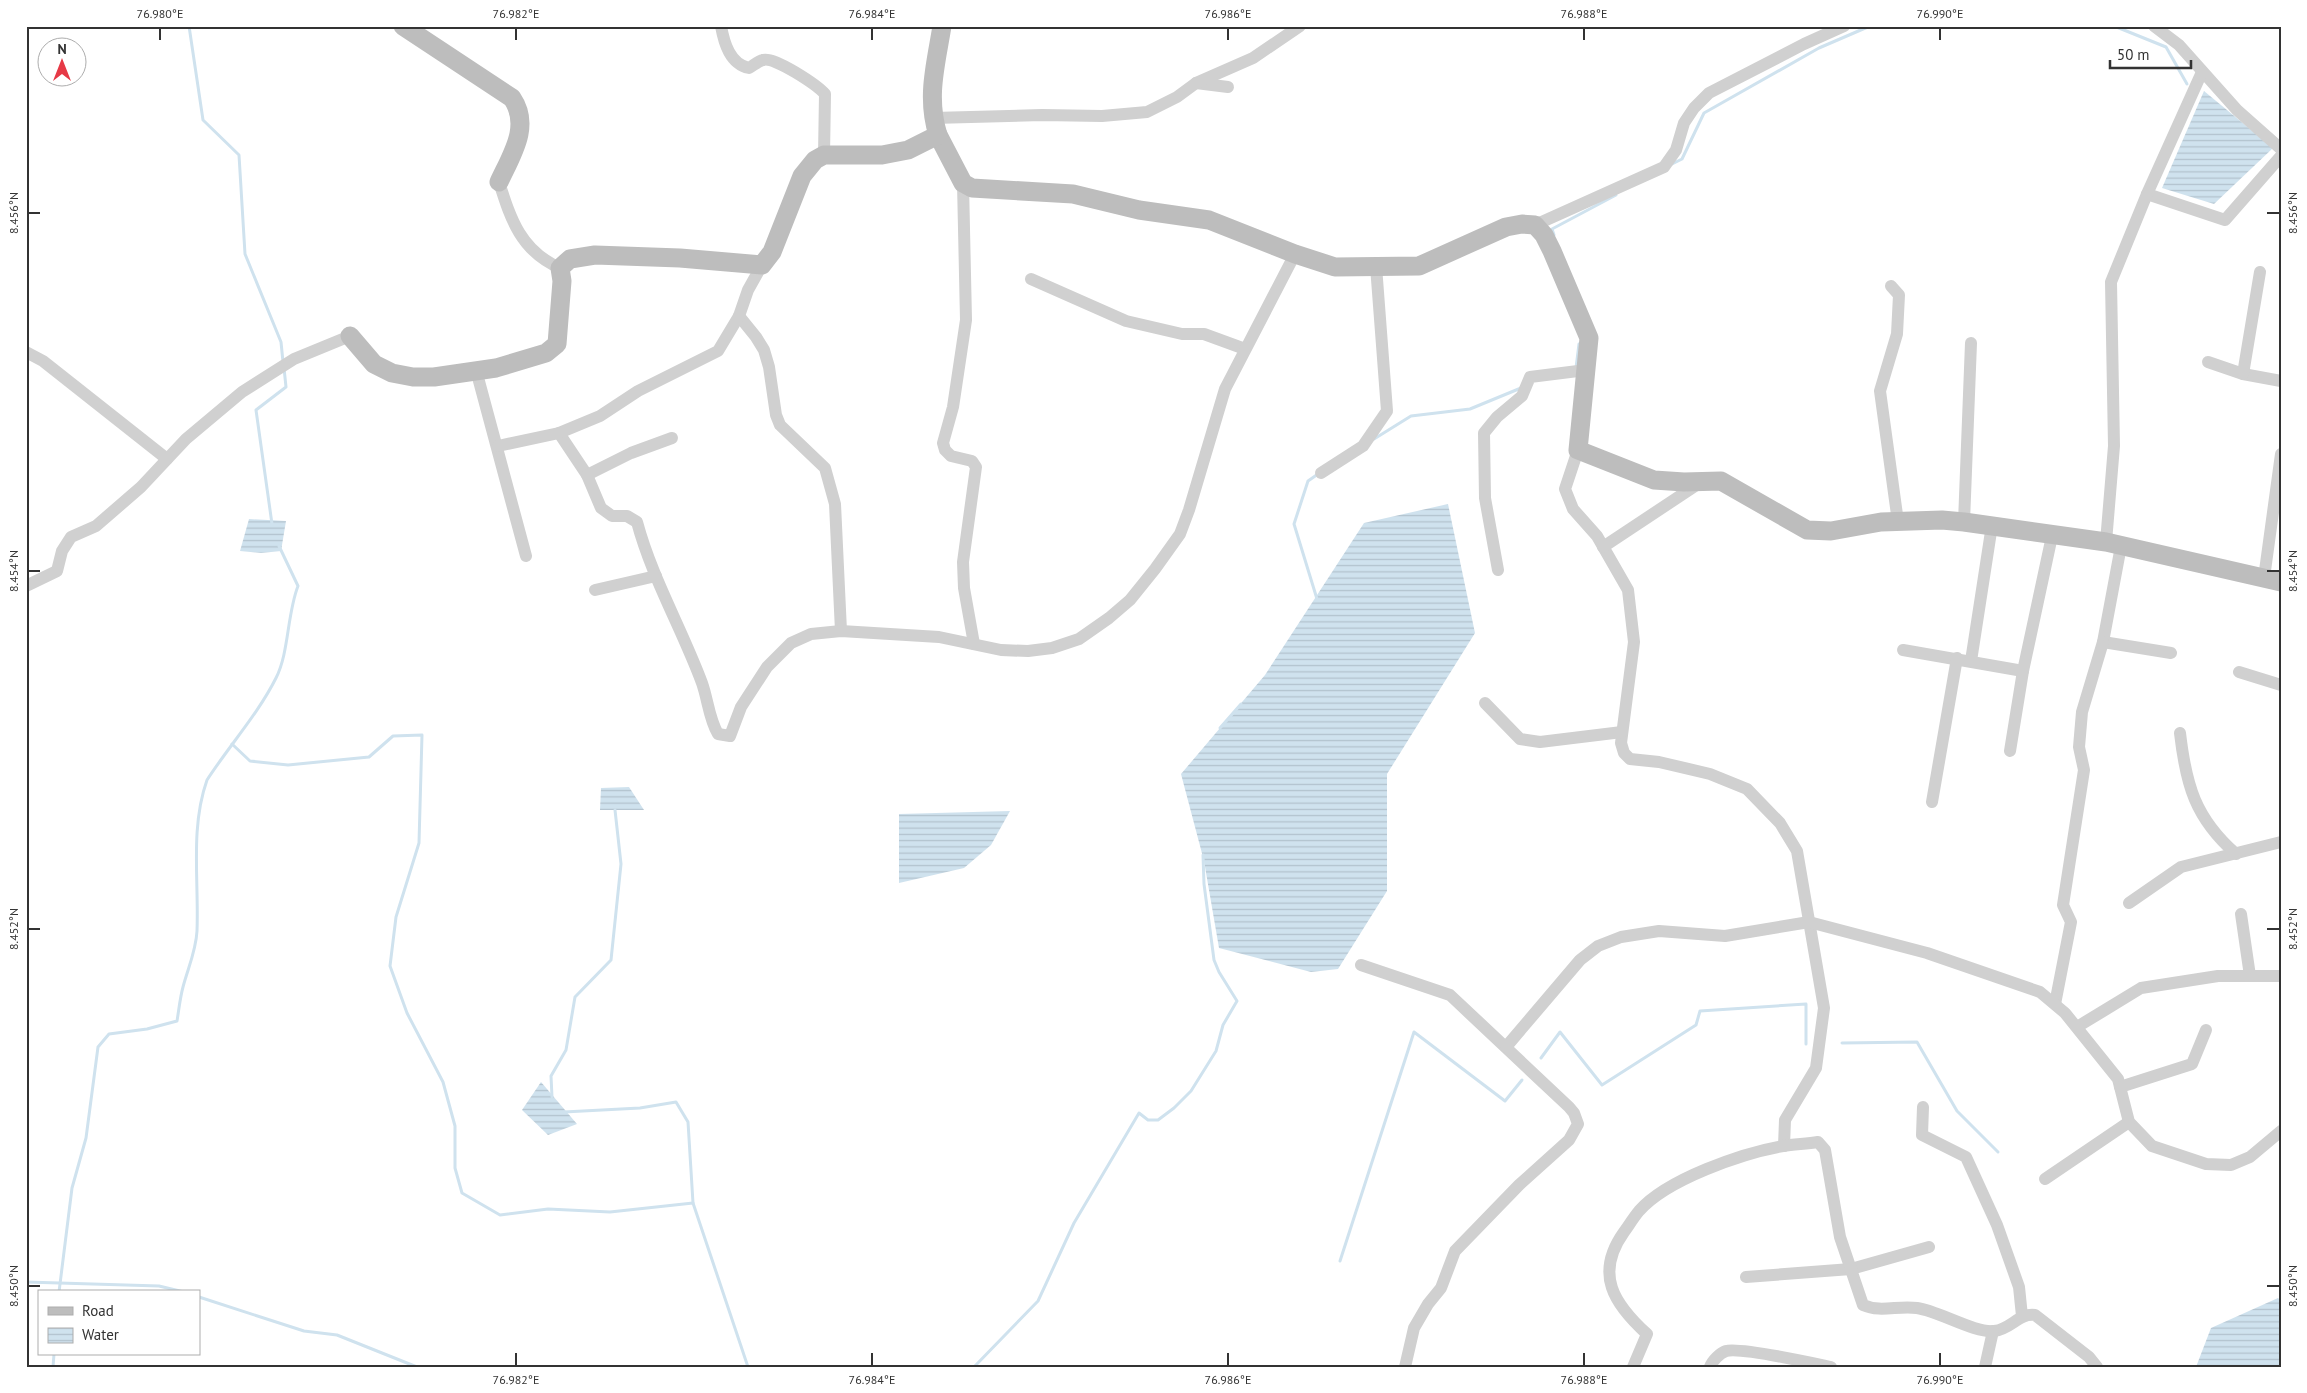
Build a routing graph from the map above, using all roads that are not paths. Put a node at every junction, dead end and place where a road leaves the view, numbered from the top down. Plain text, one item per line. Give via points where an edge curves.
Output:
1 (402, 26) edge
2 (721, 26) edge
3 (942, 26) edge
4 (1300, 26) edge
5 (1844, 26) edge
6 (2158, 28) edge
7 (2202, 72) junction
8 (1196, 83) junction
9 (1228, 87) dead end
10 (935, 126) junction
11 (2281, 149) edge
12 (824, 155) junction
13 (2281, 156) edge
14 (499, 182) joint
15 (963, 183) junction
16 (2147, 194) junction
17 (1535, 225) junction
18 (1296, 254) junction
19 (762, 265) junction
20 (1376, 266) junction
21 (560, 268) junction
22 (2260, 272) dead end
23 (1031, 279) dead end
24 (1891, 286) dead end
25 (739, 316) junction
26 (350, 336) joint
27 (1971, 343) dead end
28 (1244, 349) junction
29 (26, 352) edge
30 (2208, 362) dead end
31 (476, 370) junction
32 (1586, 370) junction
33 (2243, 374) junction
34 (2281, 381) edge
35 (559, 433) junction
36 (672, 438) dead end
37 (498, 446) junction
38 (1578, 450) junction
39 (2281, 454) edge
40 (167, 460) junction
41 (1321, 472) dead end
42 (587, 475) junction
43 (1701, 481) junction
44 (1898, 522) junction
45 (1964, 522) junction
46 (1992, 525) junction
47 (2052, 536) junction
48 (2113, 544) junction
49 (1603, 547) junction
50 (526, 556) dead end
51 (1498, 570) dead end
52 (656, 576) junction
53 (2272, 580) edge
54 (26, 586) edge
55 (595, 590) dead end
56 (841, 631) junction
57 (2103, 642) junction
58 (974, 644) junction
59 (1903, 650) dead end
60 (2171, 653) dead end
61 (1957, 658) junction
62 (1971, 660) junction
63 (2023, 671) junction
64 (2239, 672) dead end
65 (2281, 685) edge
66 (1485, 703) dead end
67 (1622, 732) junction
68 (2180, 733) dead end
69 (2010, 751) dead end
70 (1932, 802) dead end
71 (2281, 842) edge
72 (2236, 854) junction
73 (2129, 903) dead end
74 (2242, 914) dead end
75 (1809, 922) junction
76 (1361, 965) dead end
77 (2250, 976) junction
78 (2281, 976) edge
79 (2054, 1004) junction
80 (2077, 1027) junction
81 (2206, 1030) dead end
82 (1506, 1047) junction
83 (2120, 1087) junction
84 (1923, 1107) dead end
85 (2129, 1122) junction
86 (2281, 1131) edge
87 (1784, 1146) junction
88 (2046, 1179) dead end
89 (1929, 1246) dead end
90 (1851, 1269) junction
91 (1746, 1277) dead end
92 (2022, 1316) junction
93 (1993, 1332) junction
94 (1405, 1367) edge
95 (1632, 1367) edge
96 (1710, 1367) edge
97 (1831, 1367) edge
98 (1985, 1367) edge
99 (2097, 1367) edge

1 - 14 street via 512,98 520,109 522,125
2 - 12 street via 723,40 741,66 749,68 770,60 805,78 825,94
3 - 10 street via 931,96
4 - 8 street via 1253,58
5 - 17 street via 1709,93 1684,123 1676,150 1664,167
6 - 7 street
7 - 11 street via 2237,110
7 - 16 street
8 - 9 street
8 - 10 street via 1147,112 1102,116 1042,115
10 - 12 street via 908,150 858,157
10 - 15 street
12 - 19 street via 815,160 802,176 775,245
13 - 16 street via 2225,220
14 - 21 street via 508,211 533,252
15 - 18 street via 972,188 994,191 1073,194 1139,210 1209,220
15 - 58 street via 966,320 953,407 943,443 951,456 972,461 976,467 963,562
16 - 48 street via 2111,282
17 - 20 street via 1506,227 1419,266
17 - 32 street via 1552,251 1589,338
18 - 20 street via 1335,267
18 - 28 street
19 - 21 street via 595,254 570,259
19 - 25 street
20 - 41 street via 1387,411 1364,446
21 - 31 street via 556,344 546,353 496,368
22 - 33 street
23 - 28 street via 1126,321 1182,334 1204,334
24 - 44 street via 1899,295 1898,326 1880,391
25 - 35 street via 718,351 638,391 600,416
25 - 56 street via 764,350 780,425 825,468 835,504
26 - 31 street via 374,364 392,373 434,377
26 - 40 street via 290,361 242,392 186,439
27 - 45 street
28 - 58 street via 1225,389 1180,534 1130,600 1079,639 1052,648 1001,650
29 - 40 street via 43,361
30 - 33 street
31 - 37 street
32 - 38 street
32 - 51 street via 1530,377 1522,396 1484,433 1485,498
33 - 34 street
35 - 37 street
35 - 42 street
36 - 42 street via 631,453
37 - 50 street
38 - 43 street via 1654,480
38 - 49 street via 1565,489 1572,509
39 - 53 street
40 - 54 street via 96,526 71,537 62,551 56,571
42 - 52 street via 606,513 634,518 637,522
43 - 44 street via 1721,481 1807,530 1831,531
43 - 49 street
44 - 45 street
45 - 46 street
46 - 47 street
46 - 62 street
47 - 48 street
47 - 63 street
48 - 53 street
48 - 57 street
49 - 67 street via 1628,590 1634,642
52 - 55 street
52 - 56 street via 702,684 718,734 730,736 741,707 767,668 791,643 811,634
56 - 58 street via 939,637
57 - 60 street
57 - 79 street via 2082,712 2079,747 2084,770 2063,905 2071,922
59 - 61 street
61 - 62 street
61 - 70 street
62 - 63 street
63 - 69 street
64 - 65 street
66 - 67 street via 1520,739 1540,742
67 - 75 street via 1624,754 1630,759 1710,774 1747,789 1780,823 1797,851
68 - 72 street via 2184,769 2195,800 2206,823
71 - 72 street
72 - 73 street via 2181,867
74 - 77 street
75 - 79 street via 1927,953 2040,992
75 - 82 street via 1725,936 1659,931 1621,937 1598,946 1580,960
75 - 87 street via 1824,1008 1816,1068 1786,1120
76 - 82 street via 1450,995
77 - 78 street
77 - 80 street via 2218,976 2141,988
79 - 80 street
80 - 83 street via 2118,1079
81 - 83 street via 2192,1064
82 - 94 street via 1574,1113 1577,1129 1455,1251 1441,1288 1414,1328
83 - 85 street
84 - 92 street via 1922,1135 1966,1158 1997,1226 2019,1288
85 - 86 street via 2152,1146 2206,1164 2231,1165 2250,1157
85 - 88 street
87 - 90 street via 1818,1142 1822,1146 1840,1237
87 - 95 street via 1693,1175 1640,1210 1619,1239 1608,1270 1613,1289 1621,1307 1647,1334
89 - 90 street
90 - 91 street
90 - 93 street via 1863,1305 1882,1309 1916,1308
92 - 93 street via 2010,1327
92 - 99 street via 2035,1315 2089,1357
93 - 98 street
96 - 97 street via 1726,1351

